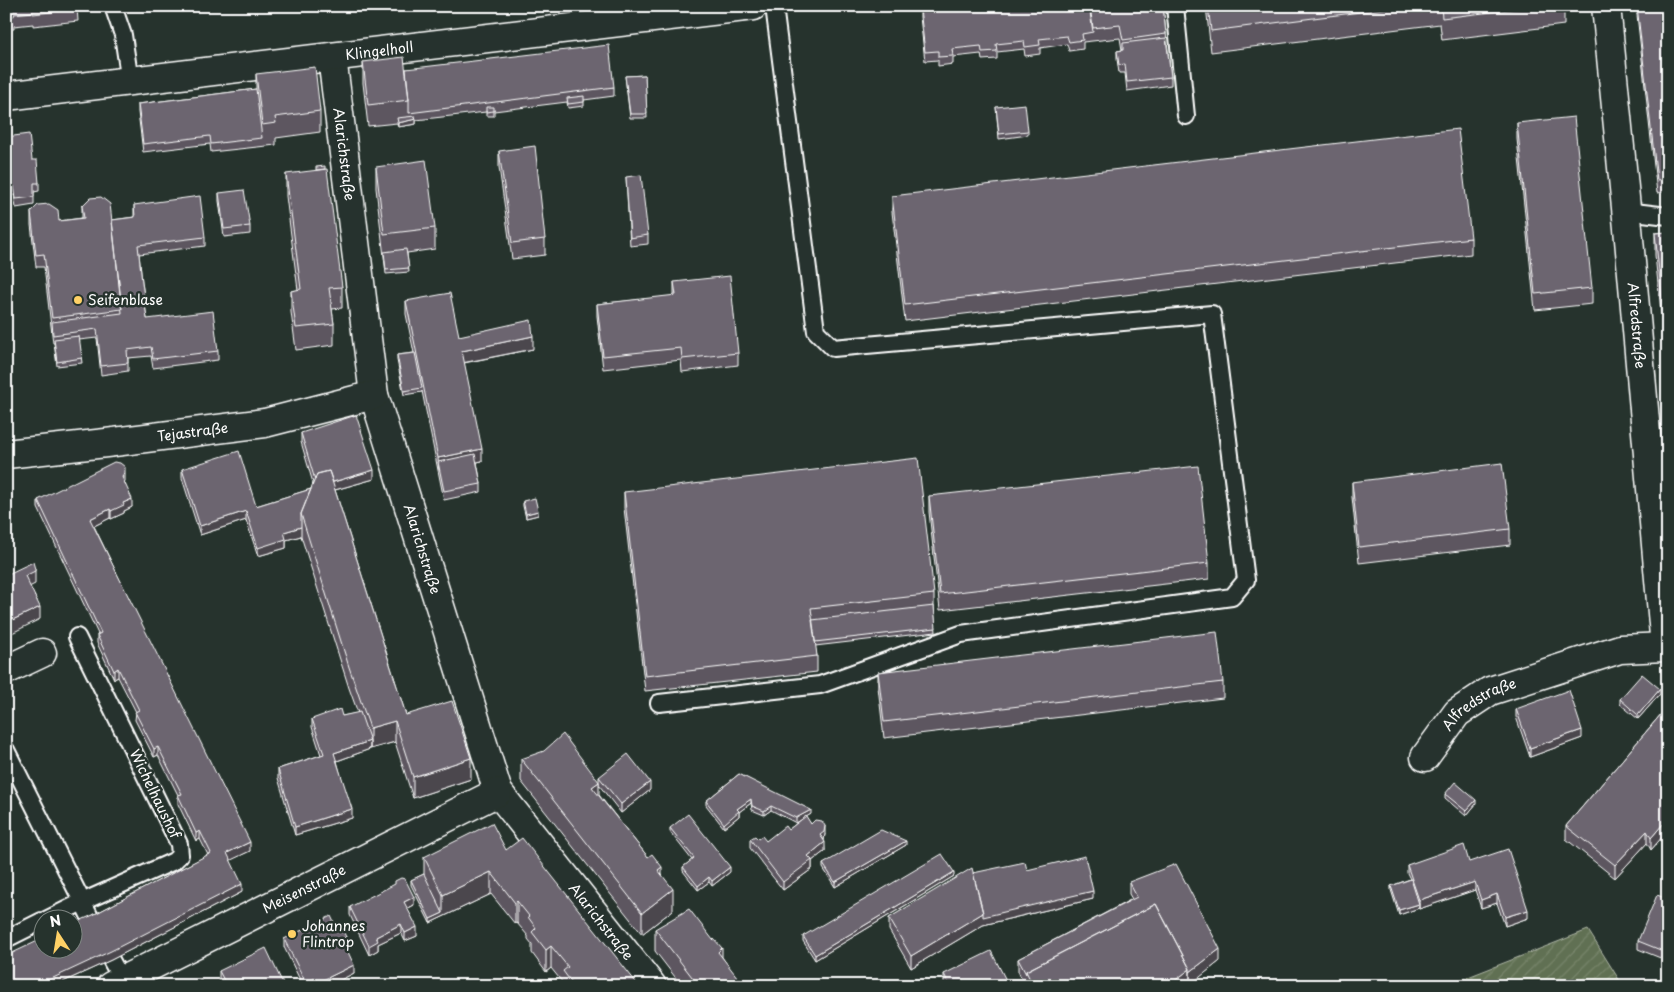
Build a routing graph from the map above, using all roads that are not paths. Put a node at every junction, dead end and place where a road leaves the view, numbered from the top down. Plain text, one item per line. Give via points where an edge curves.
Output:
1 (112, 6) edge
2 (753, 6) edge
3 (774, 6) edge
4 (1175, 6) edge
5 (1606, 6) edge
6 (631, 14) edge
7 (332, 57) junction
8 (130, 82) junction
9 (6, 96) edge
10 (1186, 116) dead end
11 (1626, 211) junction
12 (1668, 216) edge
13 (374, 395) junction
14 (6, 454) edge
15 (1664, 576) edge
16 (77, 637) dead end
17 (1667, 648) edge
18 (42, 653) dead end
19 (6, 670) edge
20 (659, 703) dead end
21 (6, 750) edge
22 (1425, 757) dead end
23 (498, 792) junction
24 (82, 902) junction
25 (66, 910) edge
26 (93, 923) edge
27 (32, 926) edge
28 (6, 939) edge
29 (115, 975) edge
30 (652, 986) edge

1 - 8 lane via 122,35
2 - 6 street, Klingelholl
3 - 20 lane via 816,331 834,348 1212,314 1246,580 1232,597 961,634 820,685
4 - 10 lane
5 - 11 street, Alfredstraße
6 - 7 street, Klingelholl
7 - 8 street, Klingelholl
7 - 13 street, Alarichstraße
8 - 9 street, Klingelholl
11 - 12 lane
11 - 15 street, Alfredstraße
13 - 14 street, Tejastraße via 266,423
13 - 23 street, Alarichstraße
15 - 17 street, Alfredstraße
16 - 24 lane, Wichelhaushof via 179,844 180,855 174,861
17 - 22 street, Alfredstraße via 1620,649 1490,691 1457,713
18 - 19 street
21 - 24 lane
23 - 29 street, Meisenstraße
23 - 30 street, Alarichstraße
24 - 25 lane, Wichelhaushof
24 - 26 lane
27 - 28 lane

